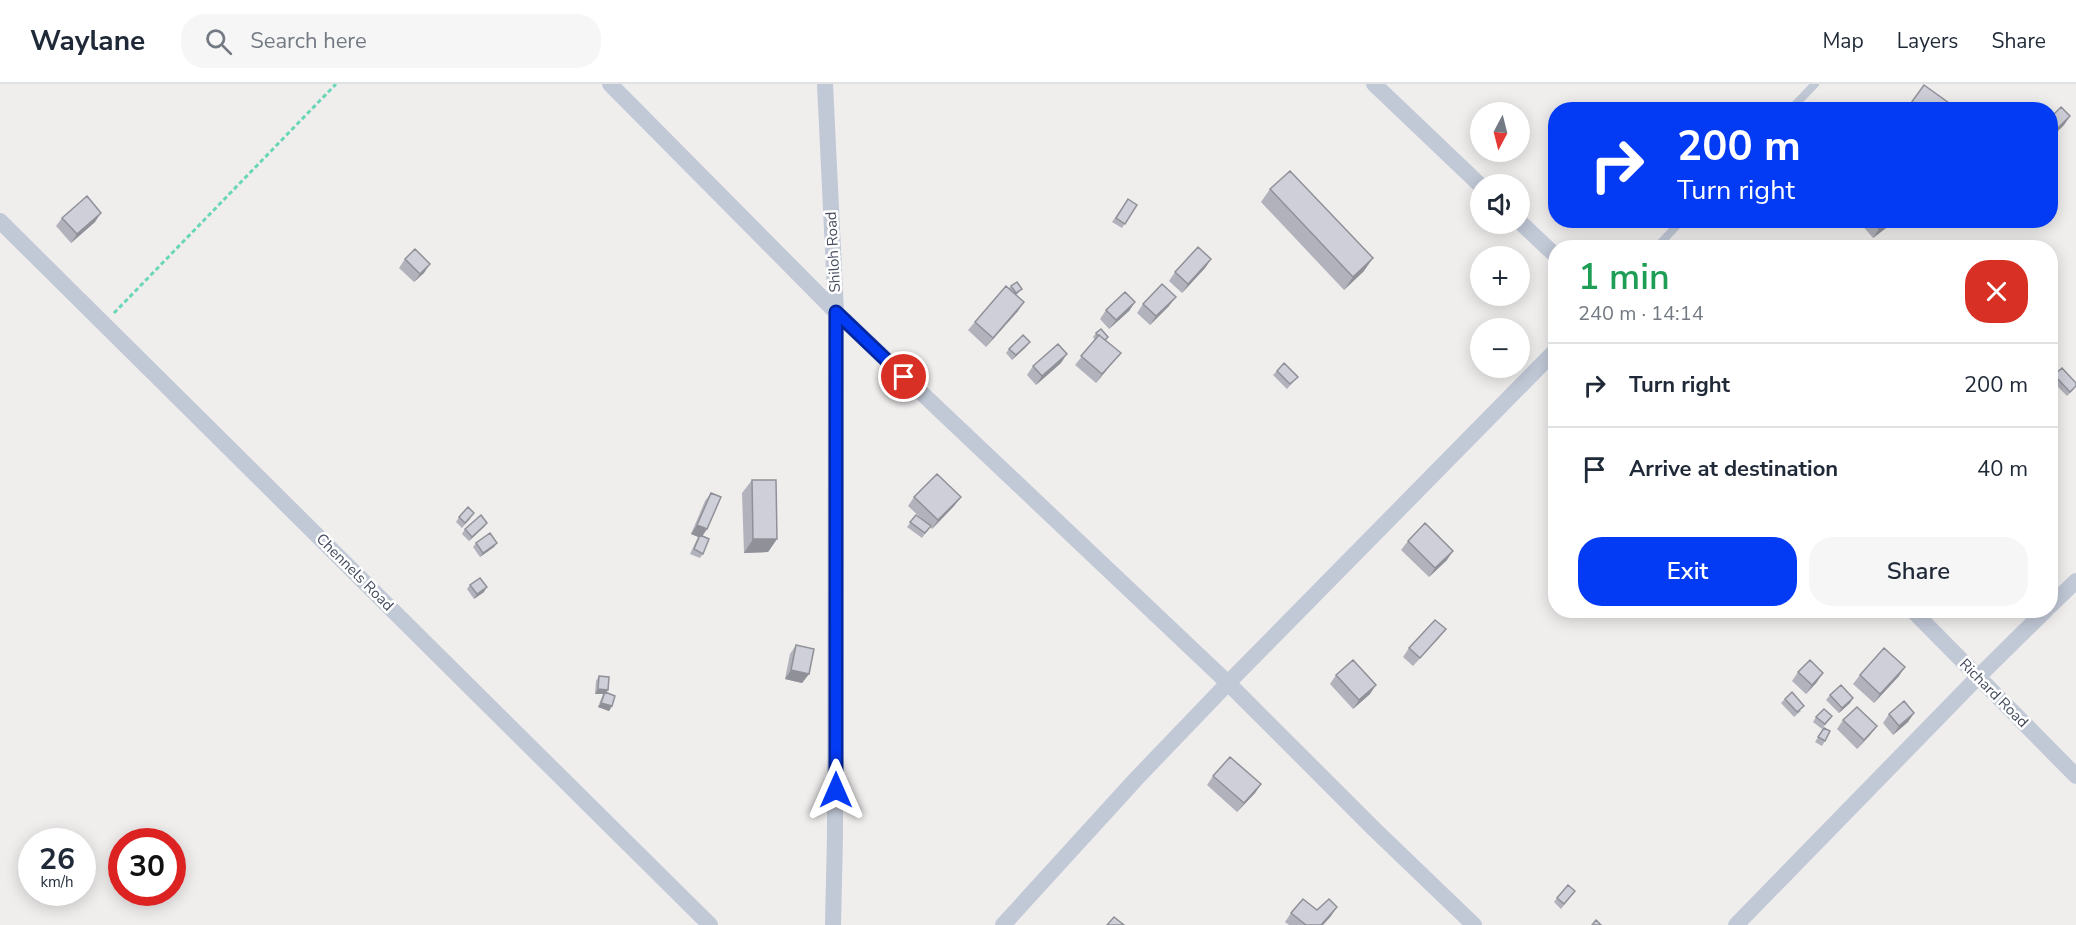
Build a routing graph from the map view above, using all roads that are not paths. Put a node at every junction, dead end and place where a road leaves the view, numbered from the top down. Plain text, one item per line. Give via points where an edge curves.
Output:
1 (610, 84) edge
2 (825, 84) edge
3 (1374, 84) edge
4 (1815, 84) edge
5 (1798, 102) edge
6 (1470, 175) edge
7 (0, 221) edge
8 (1675, 228) edge
9 (1530, 231) edge
10 (1663, 240) edge
11 (1548, 248) edge
12 (836, 312) junction
13 (1548, 358) edge
14 (2076, 581) edge
15 (2058, 598) edge
16 (1920, 618) edge
17 (2038, 618) edge
18 (1978, 677) junction
19 (1228, 683) junction
20 (2076, 776) edge
21 (710, 925) edge
22 (832, 925) edge
23 (1004, 925) edge
24 (1473, 925) edge
25 (1736, 925) edge

1 - 12 street
2 - 12 street, Shiloh Road
3 - 6 street
4 - 5 lane
7 - 21 street, Chennels Road
8 - 10 lane
9 - 11 street
12 - 19 street
12 - 22 street, Shiloh Road
13 - 19 street
14 - 15 street
16 - 18 street, Richard Road
17 - 18 street
18 - 20 street, Richard Road
18 - 25 street
19 - 23 street
19 - 24 street

